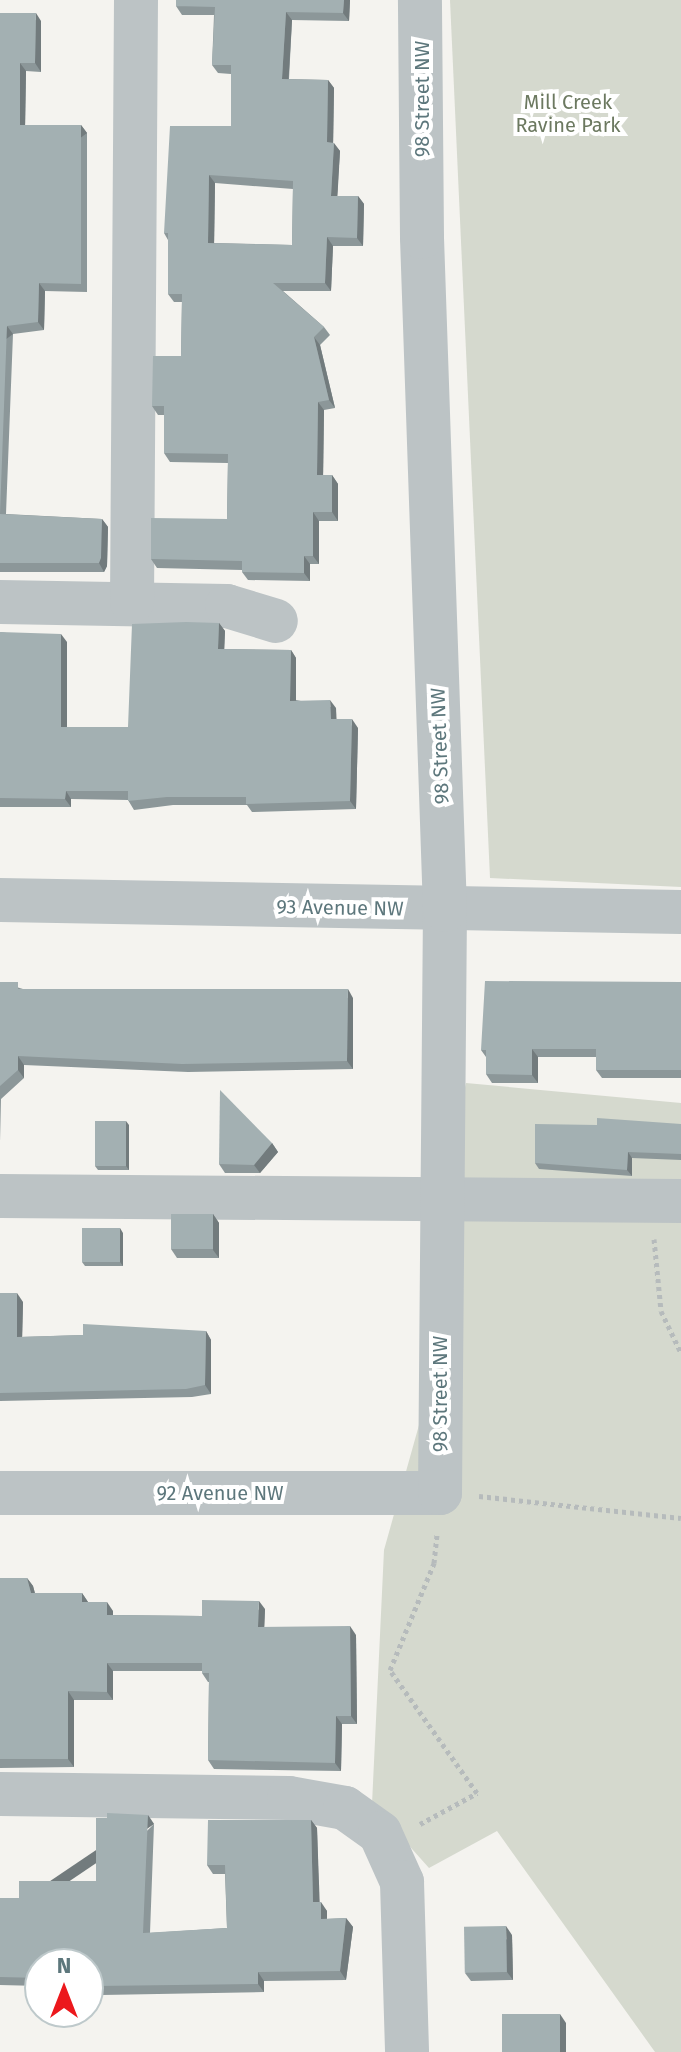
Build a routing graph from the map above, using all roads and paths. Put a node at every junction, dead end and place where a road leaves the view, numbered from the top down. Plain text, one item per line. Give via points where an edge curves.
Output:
1 (136, 0) edge
2 (420, 0) edge
3 (0, 602) edge
4 (132, 602) junction
5 (276, 621) dead end
6 (0, 900) edge
7 (445, 910) junction
8 (681, 912) edge
9 (0, 1196) edge
10 (439, 1198) junction
11 (668, 1202) edge
12 (681, 1353) edge
13 (0, 1493) edge
14 (440, 1493) junction
15 (681, 1518) edge
16 (0, 1794) edge
17 (459, 1804) dead end
18 (407, 2052) edge

1 - 4 street
2 - 7 street, 98 Street NW via 422,237
3 - 4 street
4 - 5 street via 227,606
6 - 7 street, 93 Avenue NW
7 - 8 street, 93 Avenue NW
7 - 10 street, 98 Street NW
9 - 10 street
10 - 11 street
10 - 14 street, 98 Street NW
11 - 12 path via 653,1257 661,1311
13 - 14 street, 92 Avenue NW
14 - 15 path
14 - 17 path via 434,1563 390,1670 477,1793
16 - 18 street via 289,1798 345,1808 380,1833 402,1882

